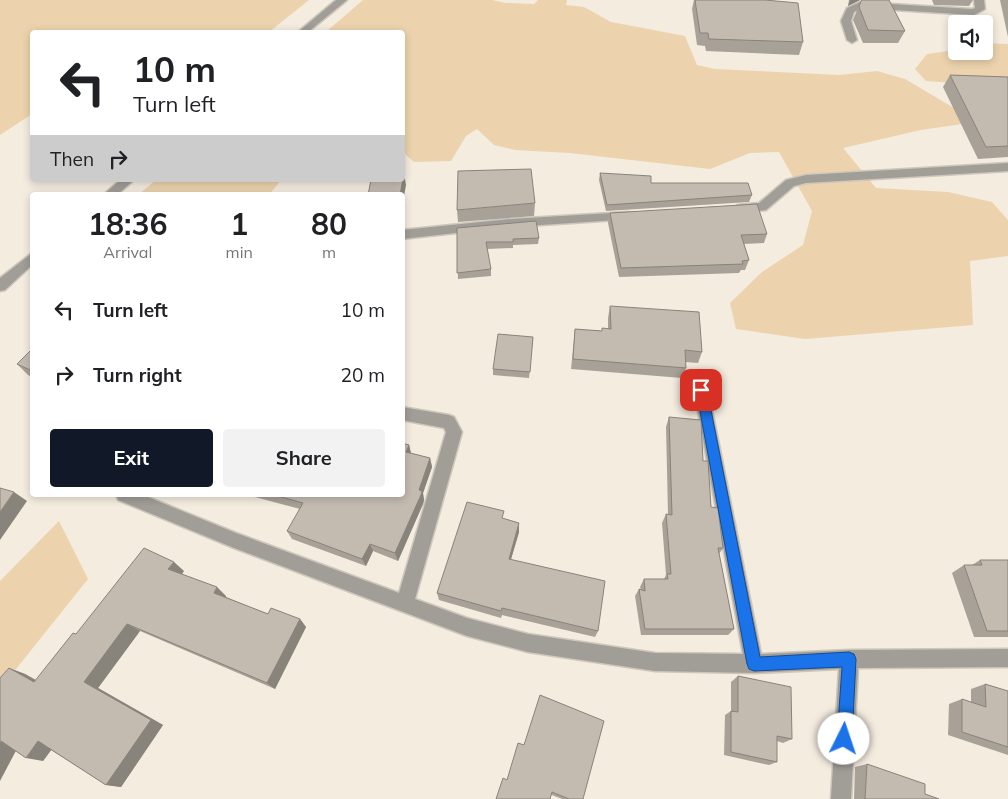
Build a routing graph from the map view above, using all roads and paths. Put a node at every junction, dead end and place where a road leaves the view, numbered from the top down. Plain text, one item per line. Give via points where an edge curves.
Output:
1 (342, 0) edge
2 (979, 0) edge
3 (305, 30) edge
4 (852, 40) dead end
5 (1008, 167) edge
6 (125, 182) edge
7 (113, 192) edge
8 (725, 210) edge
9 (638, 216) edge
10 (405, 234) edge
11 (30, 260) edge
12 (0, 286) edge
13 (701, 390) dead end
14 (405, 414) edge
15 (129, 497) edge
16 (405, 603) junction
17 (1008, 658) edge
18 (849, 659) junction
19 (754, 664) junction
20 (841, 799) edge

1 - 3 street
2 - 4 street via 980,9 974,12 860,5 850,10 846,21
5 - 8 street via 806,179 790,183 762,207
6 - 7 street
9 - 10 street via 511,223
11 - 12 street
13 - 19 street
14 - 16 street via 449,422 454,432
15 - 16 street
16 - 19 street via 467,627 528,643 655,662
17 - 18 street
18 - 19 street
18 - 20 street

